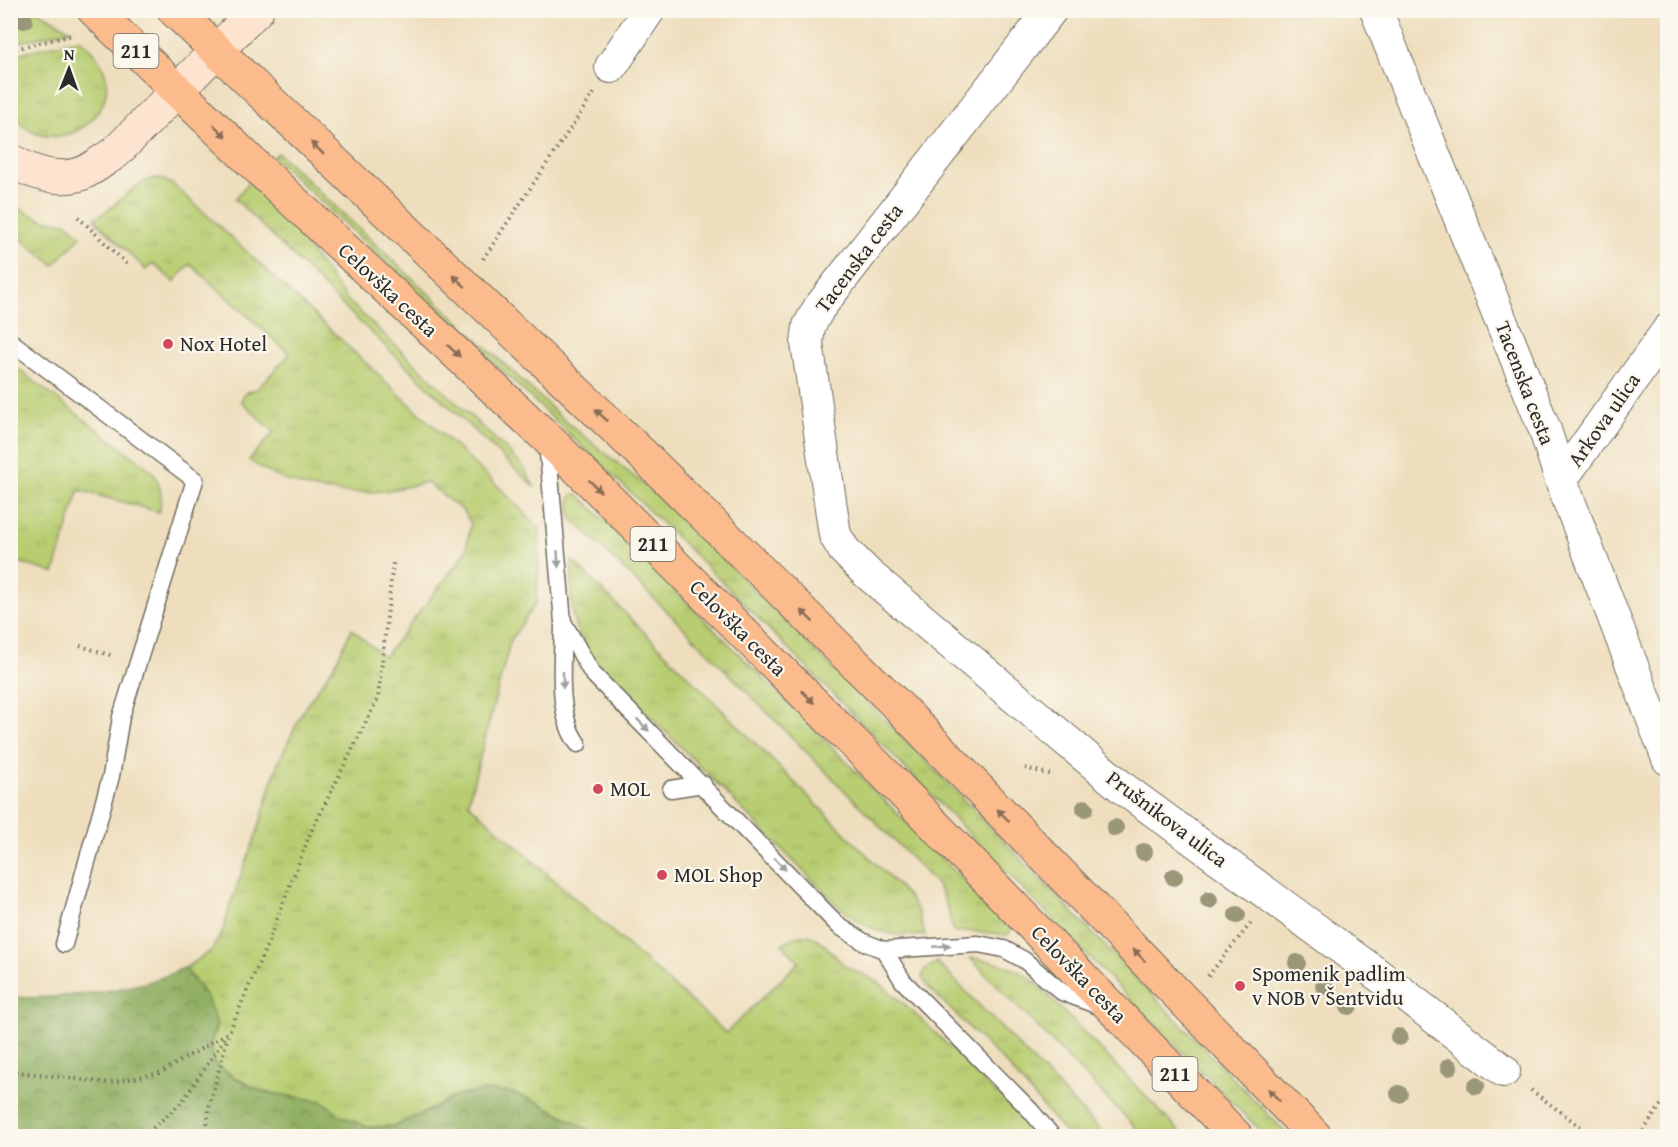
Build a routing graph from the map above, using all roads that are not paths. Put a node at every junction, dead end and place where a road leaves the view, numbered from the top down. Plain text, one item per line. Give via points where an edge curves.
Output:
1 (174, 10) edge
2 (257, 10) edge
3 (649, 10) edge
4 (1051, 10) edge
5 (1376, 10) edge
6 (88, 22) edge
7 (217, 51) junction
8 (611, 67) road end
9 (178, 91) junction
10 (10, 160) edge
11 (1668, 330) edge
12 (10, 341) edge
13 (547, 438) junction
14 (1561, 480) junction
15 (844, 550) joint
16 (563, 622) junction
17 (578, 744) dead end
18 (1668, 759) edge
19 (703, 784) junction
20 (671, 789) dead end
21 (64, 944) dead end
22 (884, 951) junction
23 (1115, 1012) junction
24 (1504, 1071) road end
25 (1052, 1137) edge
26 (1236, 1137) edge
27 (1315, 1137) edge

1 - 7 main road, 211
2 - 7 street
3 - 8 street
4 - 15 street, Tacenska cesta via 819,308 809,326 807,343 831,522
5 - 14 street, Tacenska cesta via 1545,430
6 - 9 main road, Celovška cesta / 211
7 - 9 street
27 -> 7 main road, 211 via 877,686 643,455
9 - 10 street via 115,153 84,172 52,176
9 -> 13 main road, Celovška cesta / 211
11 - 14 street, Arkova ulica
12 - 21 lane via 195,480 121,717 111,776
13 -> 16 lane
13 -> 23 main road, Celovška cesta / 211 via 887,776
14 - 18 street, Tacenska cesta
15 - 24 street, Prušnikova ulica via 1124,789
16 -> 17 lane via 562,702
16 -> 19 lane via 592,673
19 - 20 lane
19 -> 22 lane via 839,926
22 -> 23 lane via 978,944 1004,949 1024,960 1062,992
22 - 25 lane via 903,981
23 - 26 main road, Celovška cesta / 211

